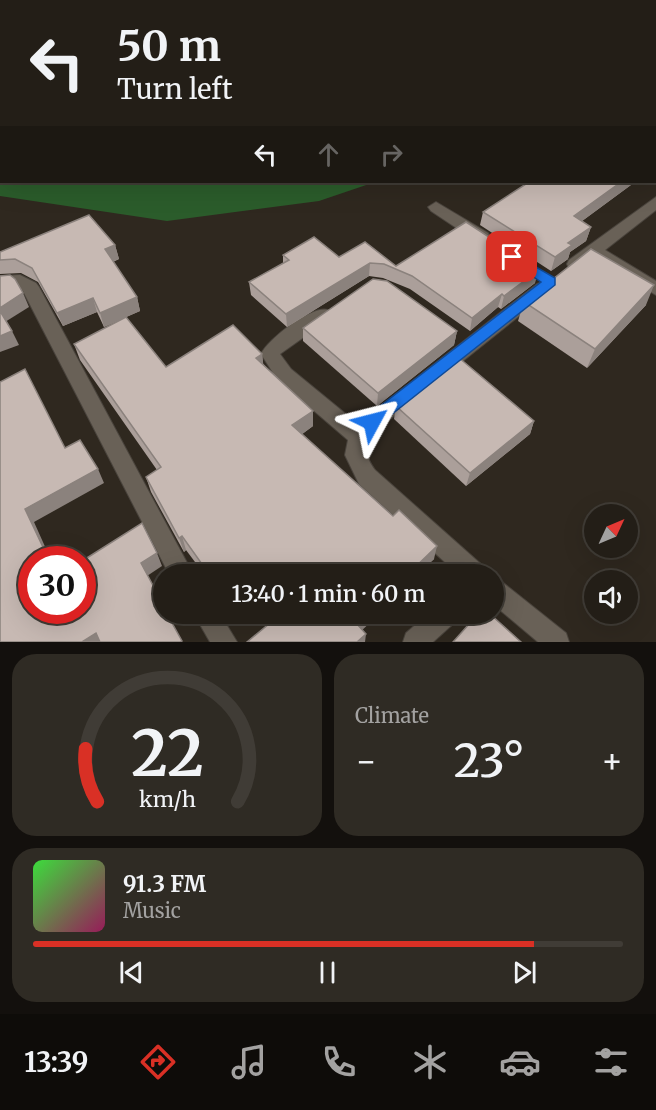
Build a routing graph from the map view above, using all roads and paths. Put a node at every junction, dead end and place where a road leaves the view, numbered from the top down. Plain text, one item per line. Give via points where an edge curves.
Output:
1 (656, 202) edge
2 (436, 207) dead end
3 (493, 244) edge
4 (593, 250) junction
5 (0, 282) edge
6 (656, 289) edge
7 (341, 302) edge
8 (451, 331) edge
9 (470, 344) junction
10 (358, 437) junction
11 (176, 564) edge
12 (464, 564) edge
13 (504, 598) edge
14 (213, 624) edge
15 (434, 624) edge
16 (225, 642) edge
17 (415, 642) edge
18 (557, 642) edge

1 - 4 street
2 - 3 street
4 - 6 street
4 - 9 street via 546,279
5 - 11 street via 20,281 30,287
7 - 10 street via 277,345 270,354 284,374
8 - 9 street
9 - 10 street
10 - 12 street via 356,457 367,477
13 - 18 street
14 - 16 street
15 - 17 street

